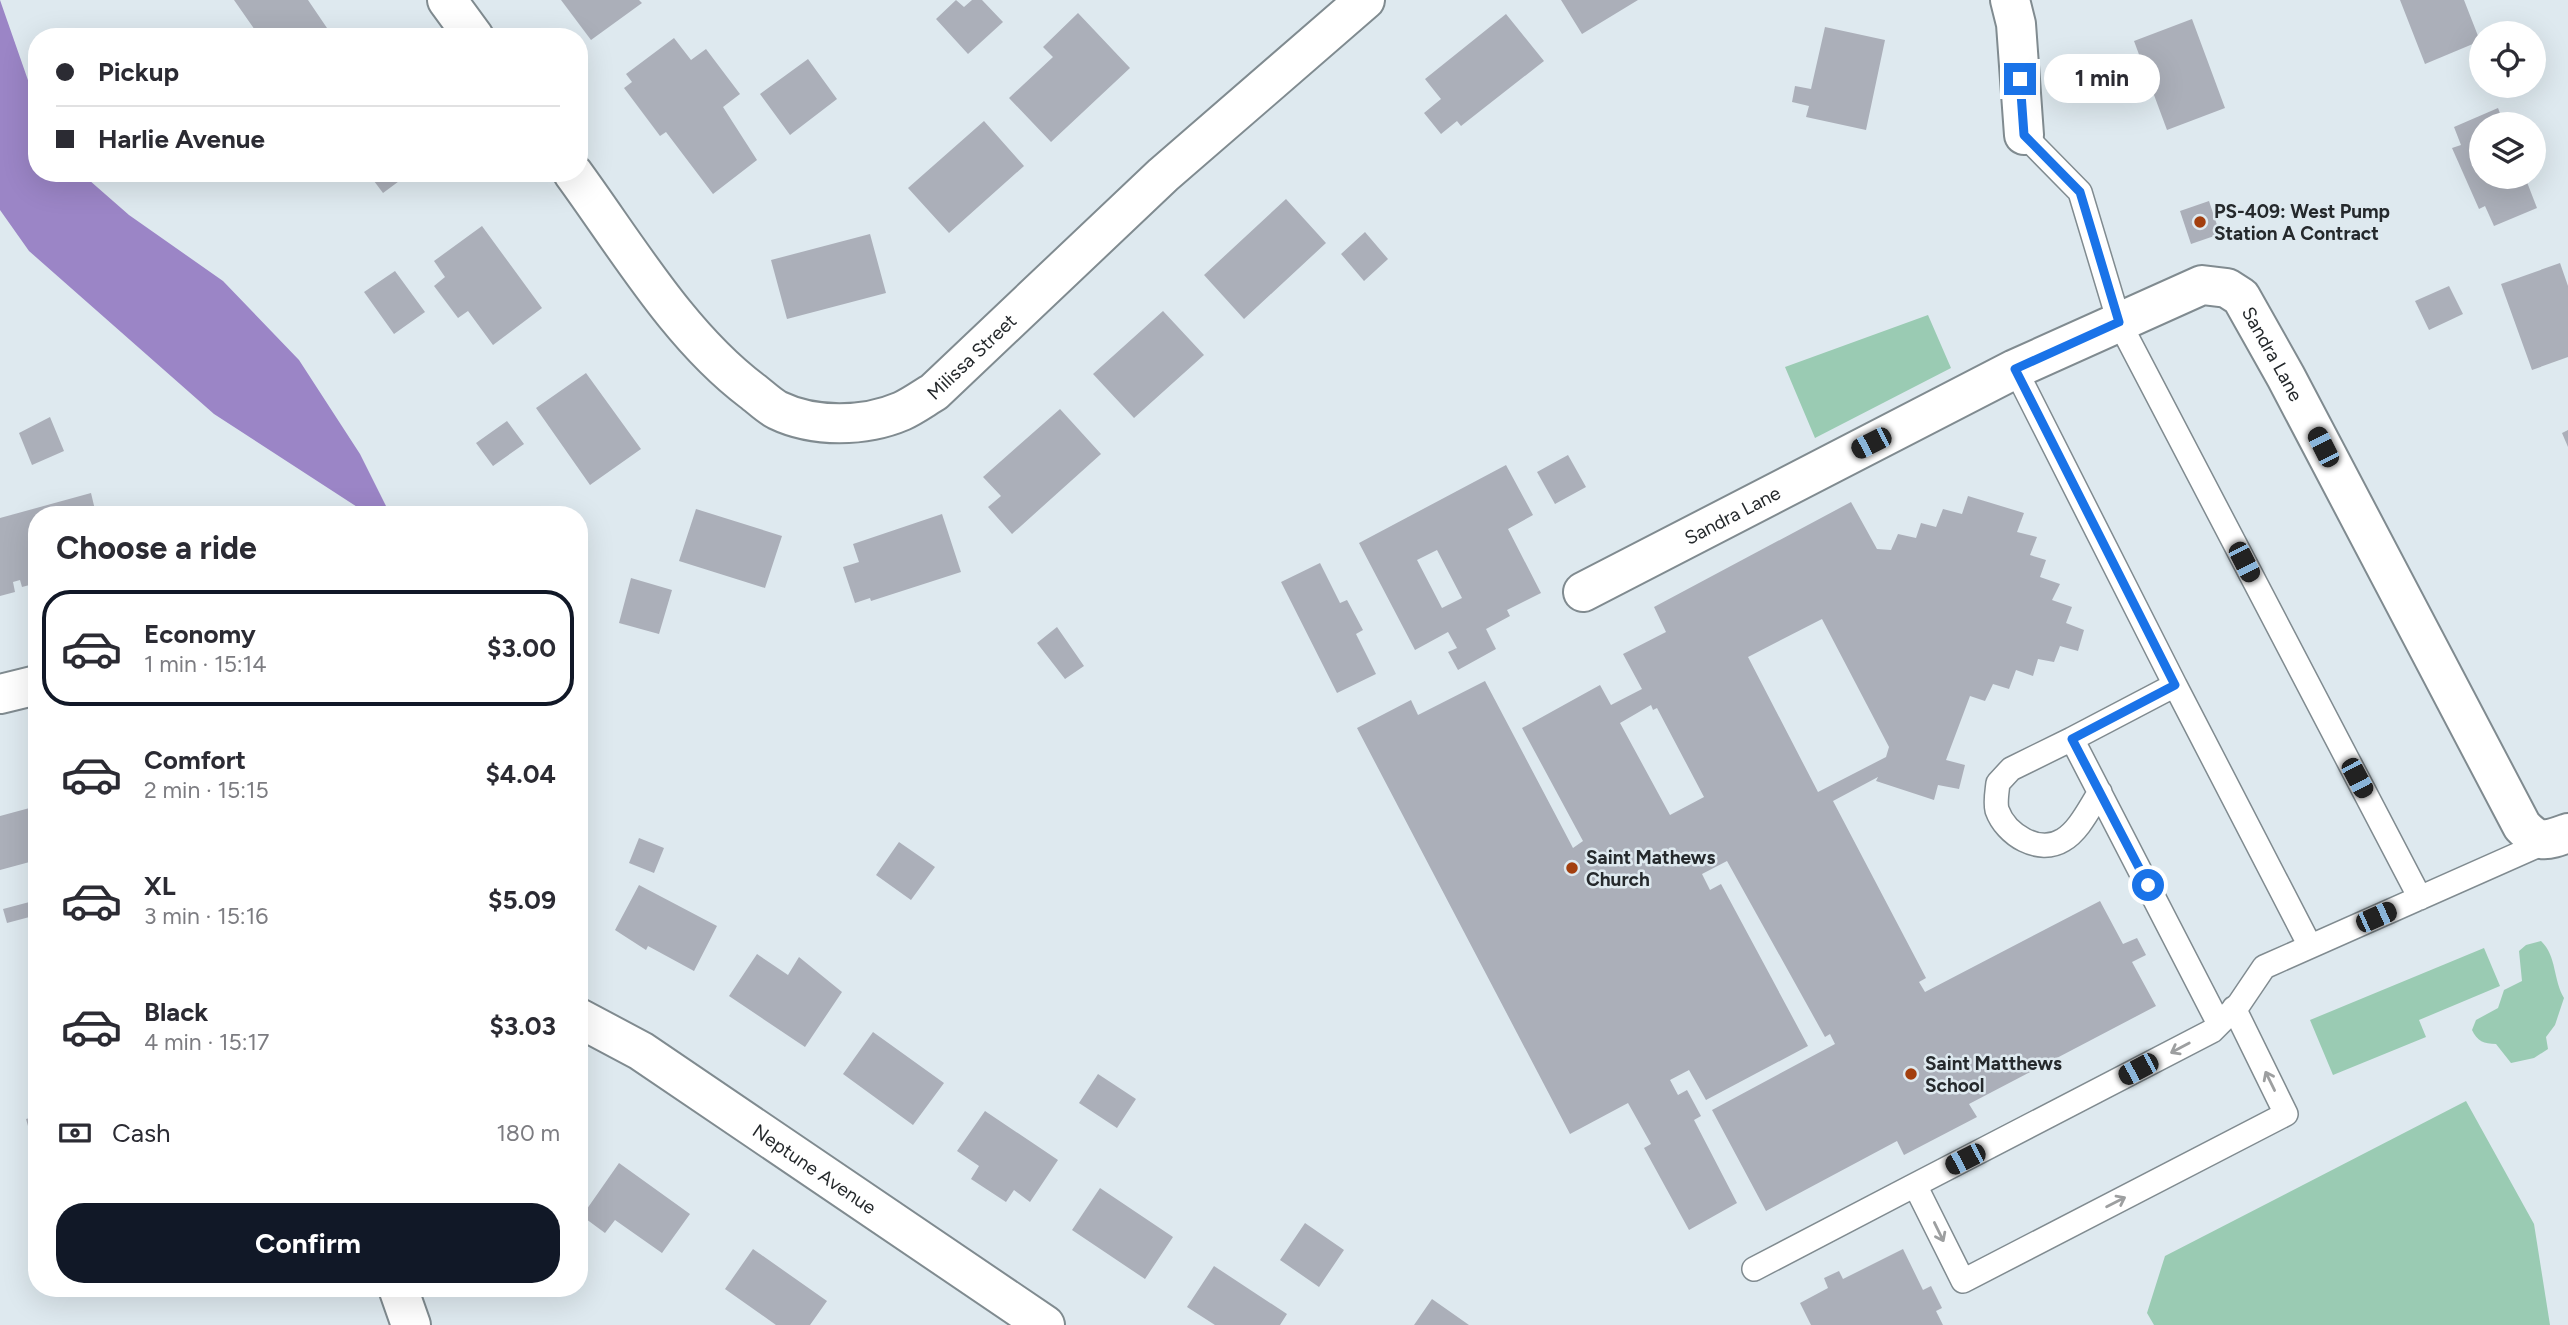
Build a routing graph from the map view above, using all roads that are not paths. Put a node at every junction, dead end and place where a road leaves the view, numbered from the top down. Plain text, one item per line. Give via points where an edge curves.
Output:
1 (447, 0) edge
2 (1365, 0) edge
3 (2010, 0) edge
4 (467, 28) edge
5 (2024, 135) joint
6 (580, 182) edge
7 (2119, 322) junction
8 (2015, 369) junction
9 (1583, 592) dead end
10 (2175, 685) junction
11 (28, 687) edge
12 (0, 694) edge
13 (2072, 739) junction
14 (2100, 792) junction
15 (2558, 837) edge
16 (2420, 898) junction
17 (2310, 946) junction
18 (2226, 1016) junction
19 (588, 1023) edge
20 (1916, 1185) junction
21 (1754, 1269) dead end
22 (401, 1297) edge
23 (411, 1325) edge
24 (1045, 1325) edge

1 - 4 street
2 - 6 street, Milissa Street via 1163,175 934,392 902,411 865,422 835,424 776,410 727,372 685,326
3 - 5 street
5 - 7 lane via 2080,192
7 - 8 street, Sandra Lane
7 - 15 street, Sandra Lane via 2202,285 2227,288 2241,297 2522,826 2532,837
7 - 16 lane
8 - 9 street, Sandra Lane
8 - 10 lane
10 - 13 lane
10 - 17 lane
11 - 12 street
13 - 14 lane
13 - 14 lane via 2011,769 1998,783 1997,808 2003,821 2019,839 2049,845 2071,834
14 - 18 lane
15 - 16 lane
16 - 17 lane
17 - 18 lane via 2264,967
18 -> 20 lane via 2212,1031
20 -> 18 lane via 1964,1281 2286,1114
19 - 24 street, Neptune Avenue via 641,1051
20 - 21 lane
22 - 23 street

